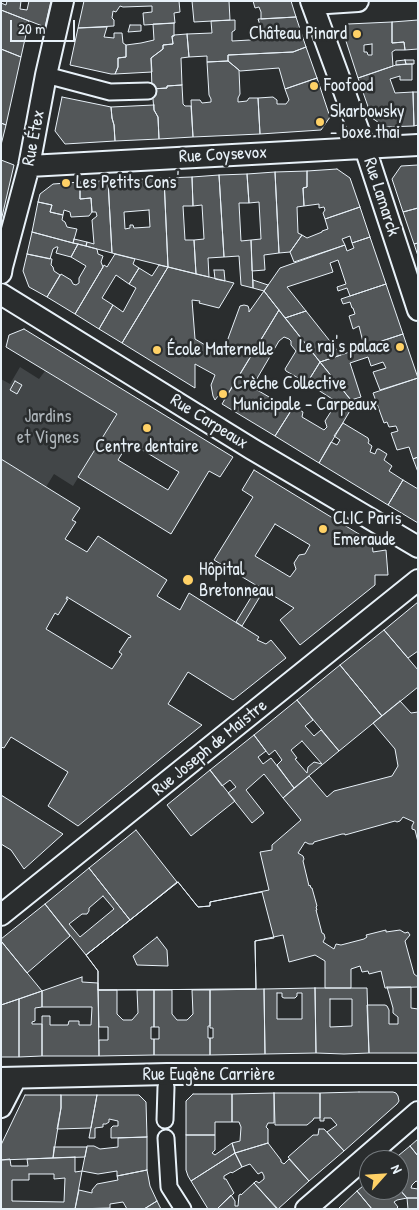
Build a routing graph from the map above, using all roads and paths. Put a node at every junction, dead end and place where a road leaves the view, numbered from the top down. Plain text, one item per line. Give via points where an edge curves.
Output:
1 (63, 1) edge
2 (358, 1) edge
3 (311, 3) edge
4 (46, 75) junction
5 (148, 91) dead end
6 (418, 145) edge
7 (365, 148) junction
8 (29, 166) junction
9 (1, 273) edge
10 (1, 294) edge
11 (418, 310) edge
12 (418, 547) edge
13 (418, 580) edge
14 (1, 914) edge
15 (418, 1074) edge
16 (9, 1078) edge
17 (166, 1087) dead end
18 (1, 1107) edge
19 (418, 1112) edge
20 (165, 1120) dead end
21 (166, 1138) dead end
22 (184, 1209) edge
23 (306, 1209) edge

1 - 4 street, Rue Étex
2 - 3 street
3 - 7 street, Rue Lamarck
4 - 5 street via 110,92
4 - 8 street, Rue Étex
6 - 7 street, Rue Coysevox
7 - 8 street, Rue Coysevox
7 - 11 street, Rue Lamarck
8 - 9 street, Rue Étex
10 - 12 street, Rue Carpeaux
13 - 14 street, Rue Joseph de Maistre
15 - 16 street, Rue Eugène Carrière
16 - 18 street
17 - 20 street
19 - 23 street
21 - 22 street via 169,1187

